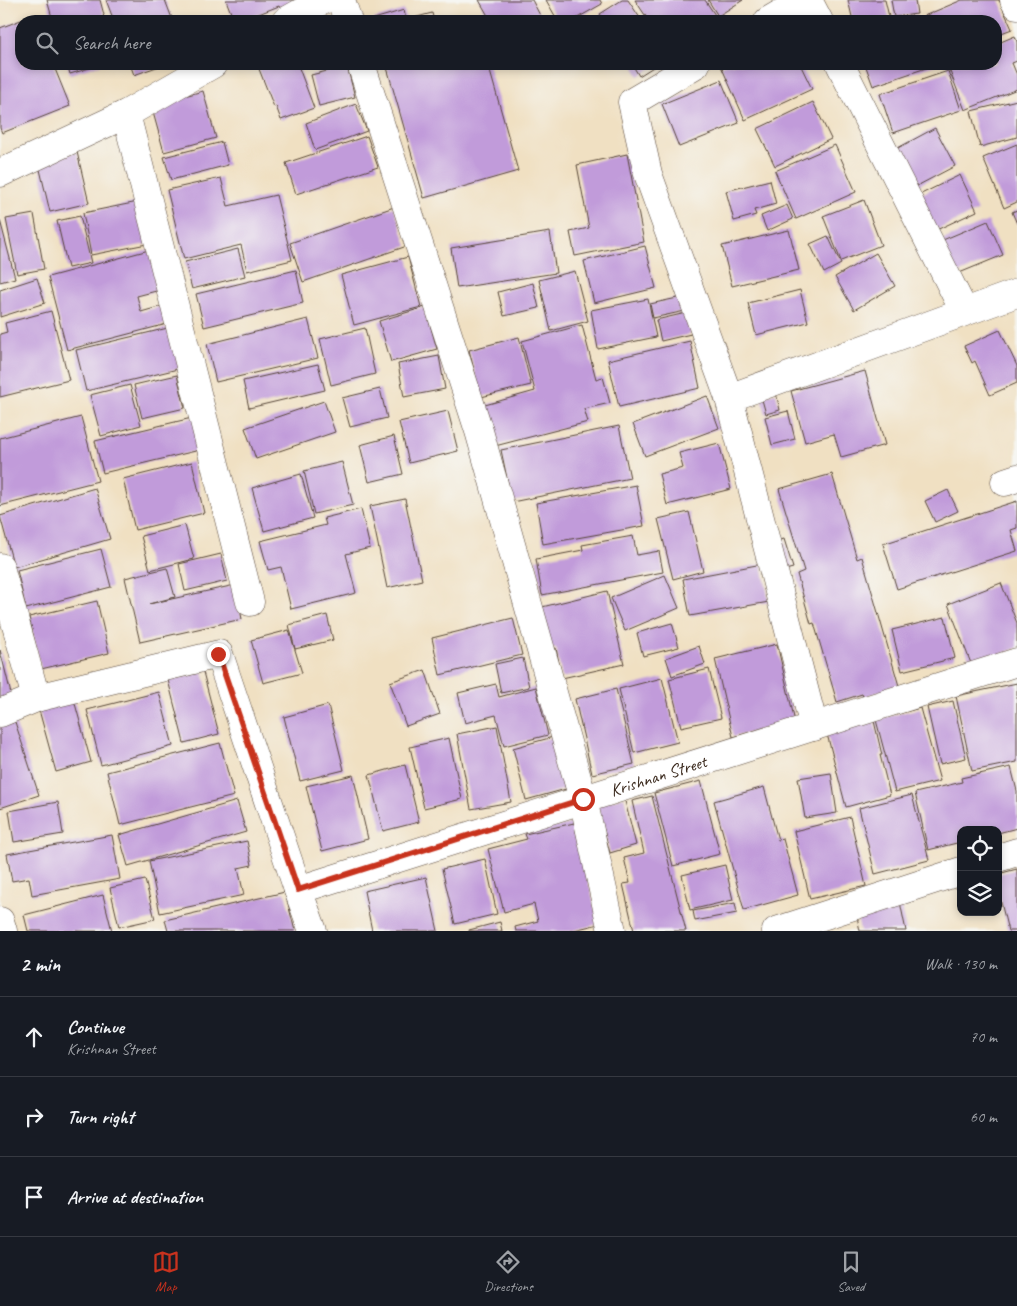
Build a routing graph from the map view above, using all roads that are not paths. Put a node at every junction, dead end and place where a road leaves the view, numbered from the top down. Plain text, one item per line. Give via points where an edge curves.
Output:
1 (323, 0) edge
2 (341, 0) edge
3 (804, 0) edge
4 (808, 0) edge
5 (1014, 0) edge
6 (1017, 6) edge
7 (297, 15) edge
8 (346, 15) edge
9 (778, 15) edge
10 (816, 15) edge
11 (203, 70) edge
12 (364, 70) edge
13 (686, 70) edge
14 (843, 70) edge
15 (126, 114) junction
16 (0, 173) edge
17 (1017, 293) edge
18 (964, 311) junction
19 (728, 398) junction
20 (0, 568) edge
21 (250, 602) dead end
22 (1017, 662) edge
23 (36, 698) junction
24 (0, 713) edge
25 (814, 726) junction
26 (583, 799) junction
27 (1017, 852) edge
28 (1002, 857) edge
29 (957, 873) edge
30 (298, 890) junction
31 (0, 920) edge
32 (829, 923) edge
33 (3, 931) edge
34 (313, 931) edge
35 (612, 931) edge
36 (776, 931) edge

1 - 7 street
2 - 8 street
3 - 9 street
4 - 10 street
5 - 6 street
11 - 15 street
12 - 26 street via 479,431
13 - 19 street via 632,102 648,174
14 - 18 street
15 - 16 street
15 - 21 street
17 - 18 street
18 - 19 street
19 - 25 street
20 - 23 street
22 - 25 street, Krishnan Street
23 - 24 street
23 - 30 street via 218,654
25 - 26 street, Krishnan Street
26 - 30 street, Krishnan Street
26 - 35 street
27 - 28 street
29 - 32 street
30 - 34 street
31 - 33 street
32 - 36 street

